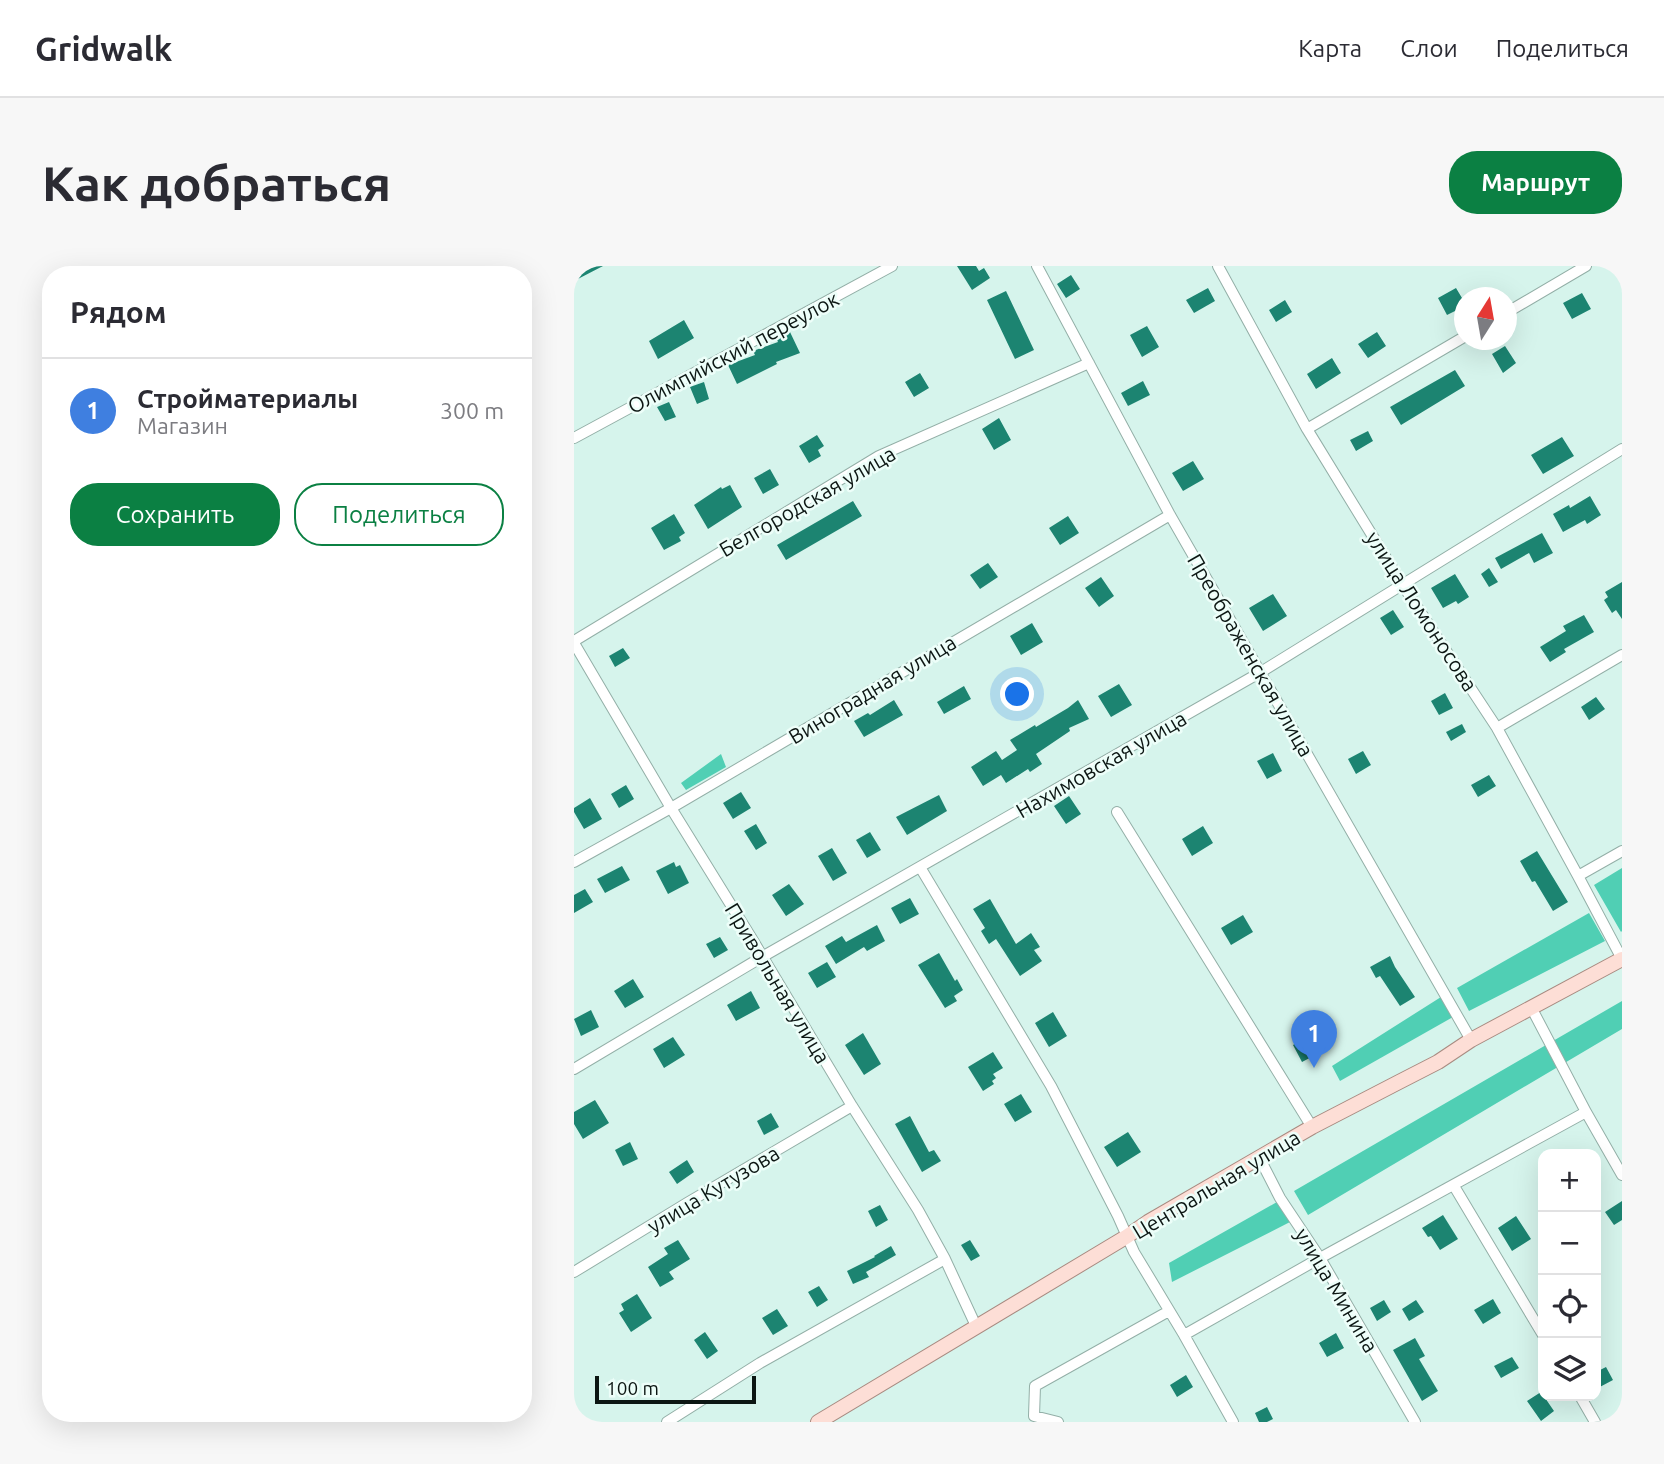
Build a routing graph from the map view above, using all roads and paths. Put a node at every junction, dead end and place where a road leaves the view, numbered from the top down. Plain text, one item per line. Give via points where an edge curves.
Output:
1 (892, 266) edge
2 (1037, 266) edge
3 (1218, 266) edge
4 (1586, 266) edge
5 (1517, 307) edge
6 (1454, 343) edge
7 (1089, 363) junction
8 (1307, 429) junction
9 (574, 438) edge
10 (1622, 449) edge
11 (1170, 514) junction
12 (1402, 584) junction
13 (574, 642) edge
14 (1622, 655) edge
15 (1261, 672) junction
16 (1497, 728) junction
17 (671, 808) junction
18 (1117, 812) dead end
19 (1622, 851) edge
20 (574, 862) edge
21 (920, 867) junction
22 (1578, 876) junction
23 (762, 957) junction
24 (1622, 959) edge
25 (1532, 1009) junction
26 (1471, 1040) junction
27 (574, 1069) edge
28 (852, 1106) junction
29 (1586, 1112) junction
30 (1312, 1127) junction
31 (1259, 1157) junction
32 (1622, 1175) edge
33 (1454, 1186) junction
34 (1126, 1237) junction
35 (1320, 1258) junction
36 (945, 1259) junction
37 (574, 1272) edge
38 (1169, 1311) junction
39 (976, 1326) junction
40 (1538, 1327) edge
41 (1184, 1335) junction
42 (1583, 1401) edge
43 (667, 1422) edge
44 (818, 1422) edge
45 (1058, 1422) edge
46 (1233, 1422) edge
47 (1415, 1422) edge
48 (1595, 1422) edge

1 - 9 street, Олимпийский переулок
2 - 7 street, Преображенская улица
3 - 8 street, улица Ломоносова
4 - 5 street
6 - 8 street
7 - 11 street, Преображенская улица
7 - 13 street, Белгородская улица via 878,456
8 - 12 street, улица Ломоносова
10 - 12 street, Нахимовская улица
11 - 15 street, Преображенская улица
11 - 17 street, Виноградная улица
12 - 15 street, Нахимовская улица
12 - 16 street, улица Ломоносова
13 - 17 street, Привольная улица
14 - 16 street
15 - 21 street, Нахимовская улица
15 - 26 street, Преображенская улица
16 - 22 street, улица Ломоносова
17 - 20 street, Виноградная улица
17 - 23 street, Привольная улица
18 - 30 street
19 - 22 street
21 - 23 street, Нахимовская улица
21 - 34 street via 1051,1086
22 - 24 street, улица Ломоносова
23 - 27 street, Нахимовская улица
23 - 28 street, Привольная улица
24 - 25 main road, Центральная улица
25 - 26 main road, Центральная улица
25 - 29 street
26 - 30 main road, Центральная улица
28 - 36 street, Привольная улица
28 - 37 street, улица Кутузова
29 - 32 street
29 - 33 street
30 - 31 main road, Центральная улица
31 - 34 main road, Центральная улица
31 - 35 street, улица Минина
33 - 35 street
33 - 40 street
34 - 38 street
34 - 39 main road, Центральная улица
35 - 41 street
35 - 47 street, улица Минина
36 - 39 street, Привольная улица
36 - 43 street via 760,1363
38 - 41 street
38 - 45 street via 1035,1386 1034,1416
39 - 44 main road, Центральная улица
41 - 46 street
42 - 48 street

